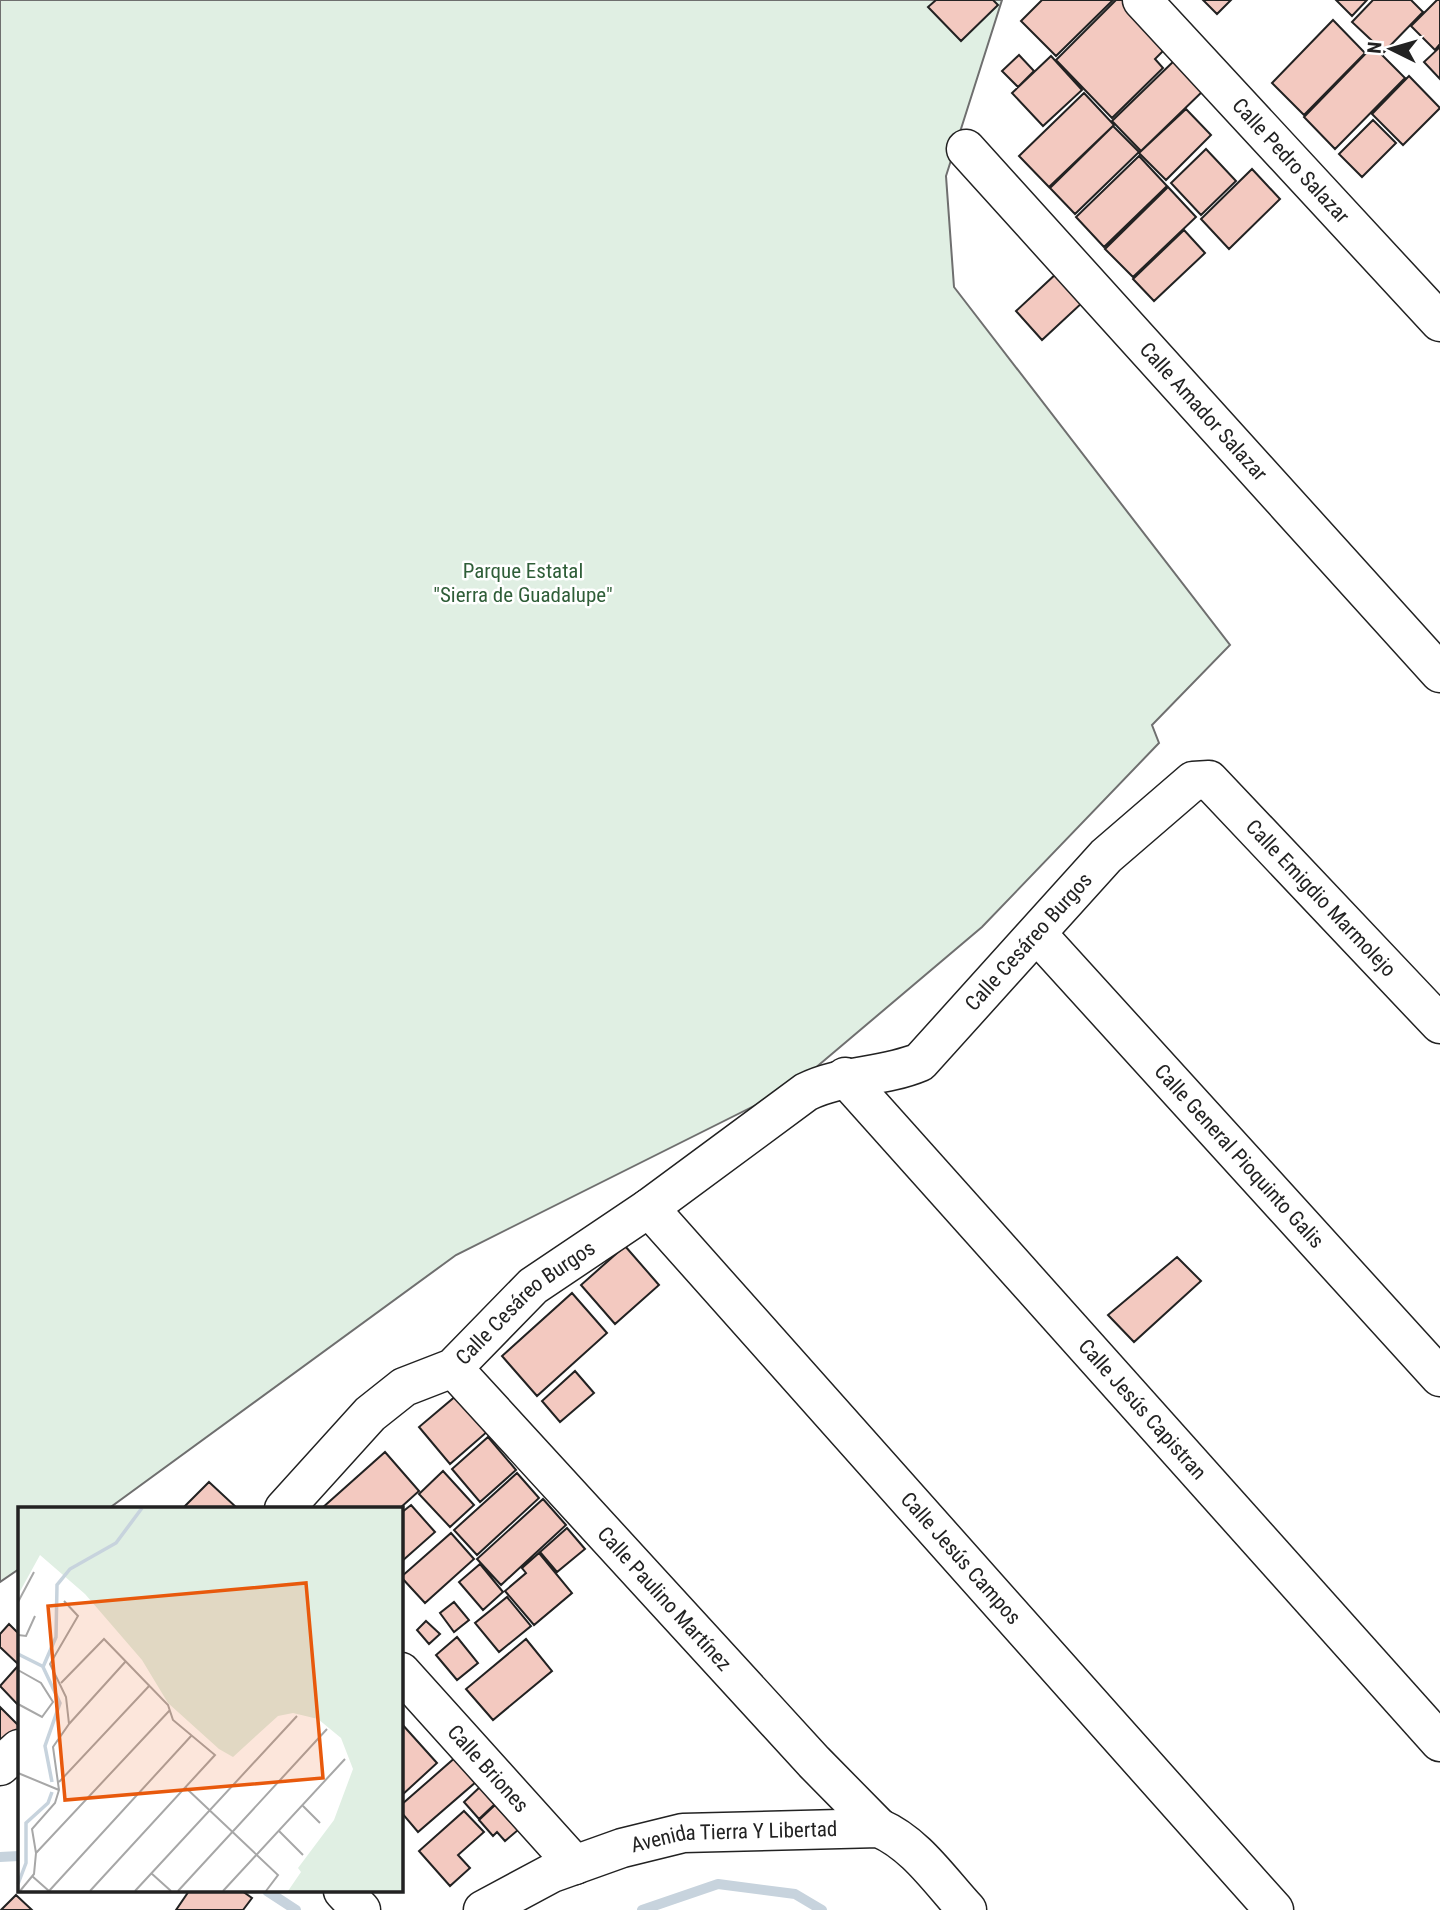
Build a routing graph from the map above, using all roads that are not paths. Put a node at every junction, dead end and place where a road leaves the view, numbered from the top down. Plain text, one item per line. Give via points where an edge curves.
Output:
1 (1142, 0) edge
2 (966, 149) dead end
3 (1440, 322) edge
4 (1440, 673) edge
5 (1200, 779) joint
6 (1038, 934) junction
7 (1436, 1011) edge
8 (845, 1077) junction
9 (649, 1208) junction
10 (453, 1368) junction
11 (1440, 1377) edge
12 (286, 1507) edge
13 (402, 1673) edge
14 (1440, 1742) edge
15 (18, 1750) edge
16 (0, 1766) edge
17 (879, 1828) junction
18 (575, 1865) junction
19 (344, 1892) edge
20 (361, 1910) edge
21 (483, 1910) edge
22 (967, 1910) edge
23 (1274, 1910) edge

1 - 3 street, Calle Pedro Salazar
2 - 4 street, Calle Amador Salazar
5 - 6 street, Calle Cesáreo Burgos via 1106,856
5 - 7 street, Calle Emigdio Marmolejo via 1209,780
6 - 8 street, Calle Cesáreo Burgos via 920,1062 898,1072
6 - 11 street, Calle General Pioquinto Galis
8 - 9 street, Calle Cesáreo Burgos via 806,1092
8 - 14 street, Calle Jesús Capistran
9 - 10 street, Calle Cesáreo Burgos via 533,1286
9 - 23 street, Calle Jesús Campos
10 - 12 street, Calle Cesáreo Burgos via 404,1387 370,1414
10 - 17 street, Calle Paulino Martínez
13 - 18 street, Calle Briones
15 - 16 street
17 - 18 street, Avenida Tierra Y Libertad via 683,1833
17 - 22 street via 906,1843
18 - 21 street, Avenida Tierra Y Libertad
19 - 20 street

